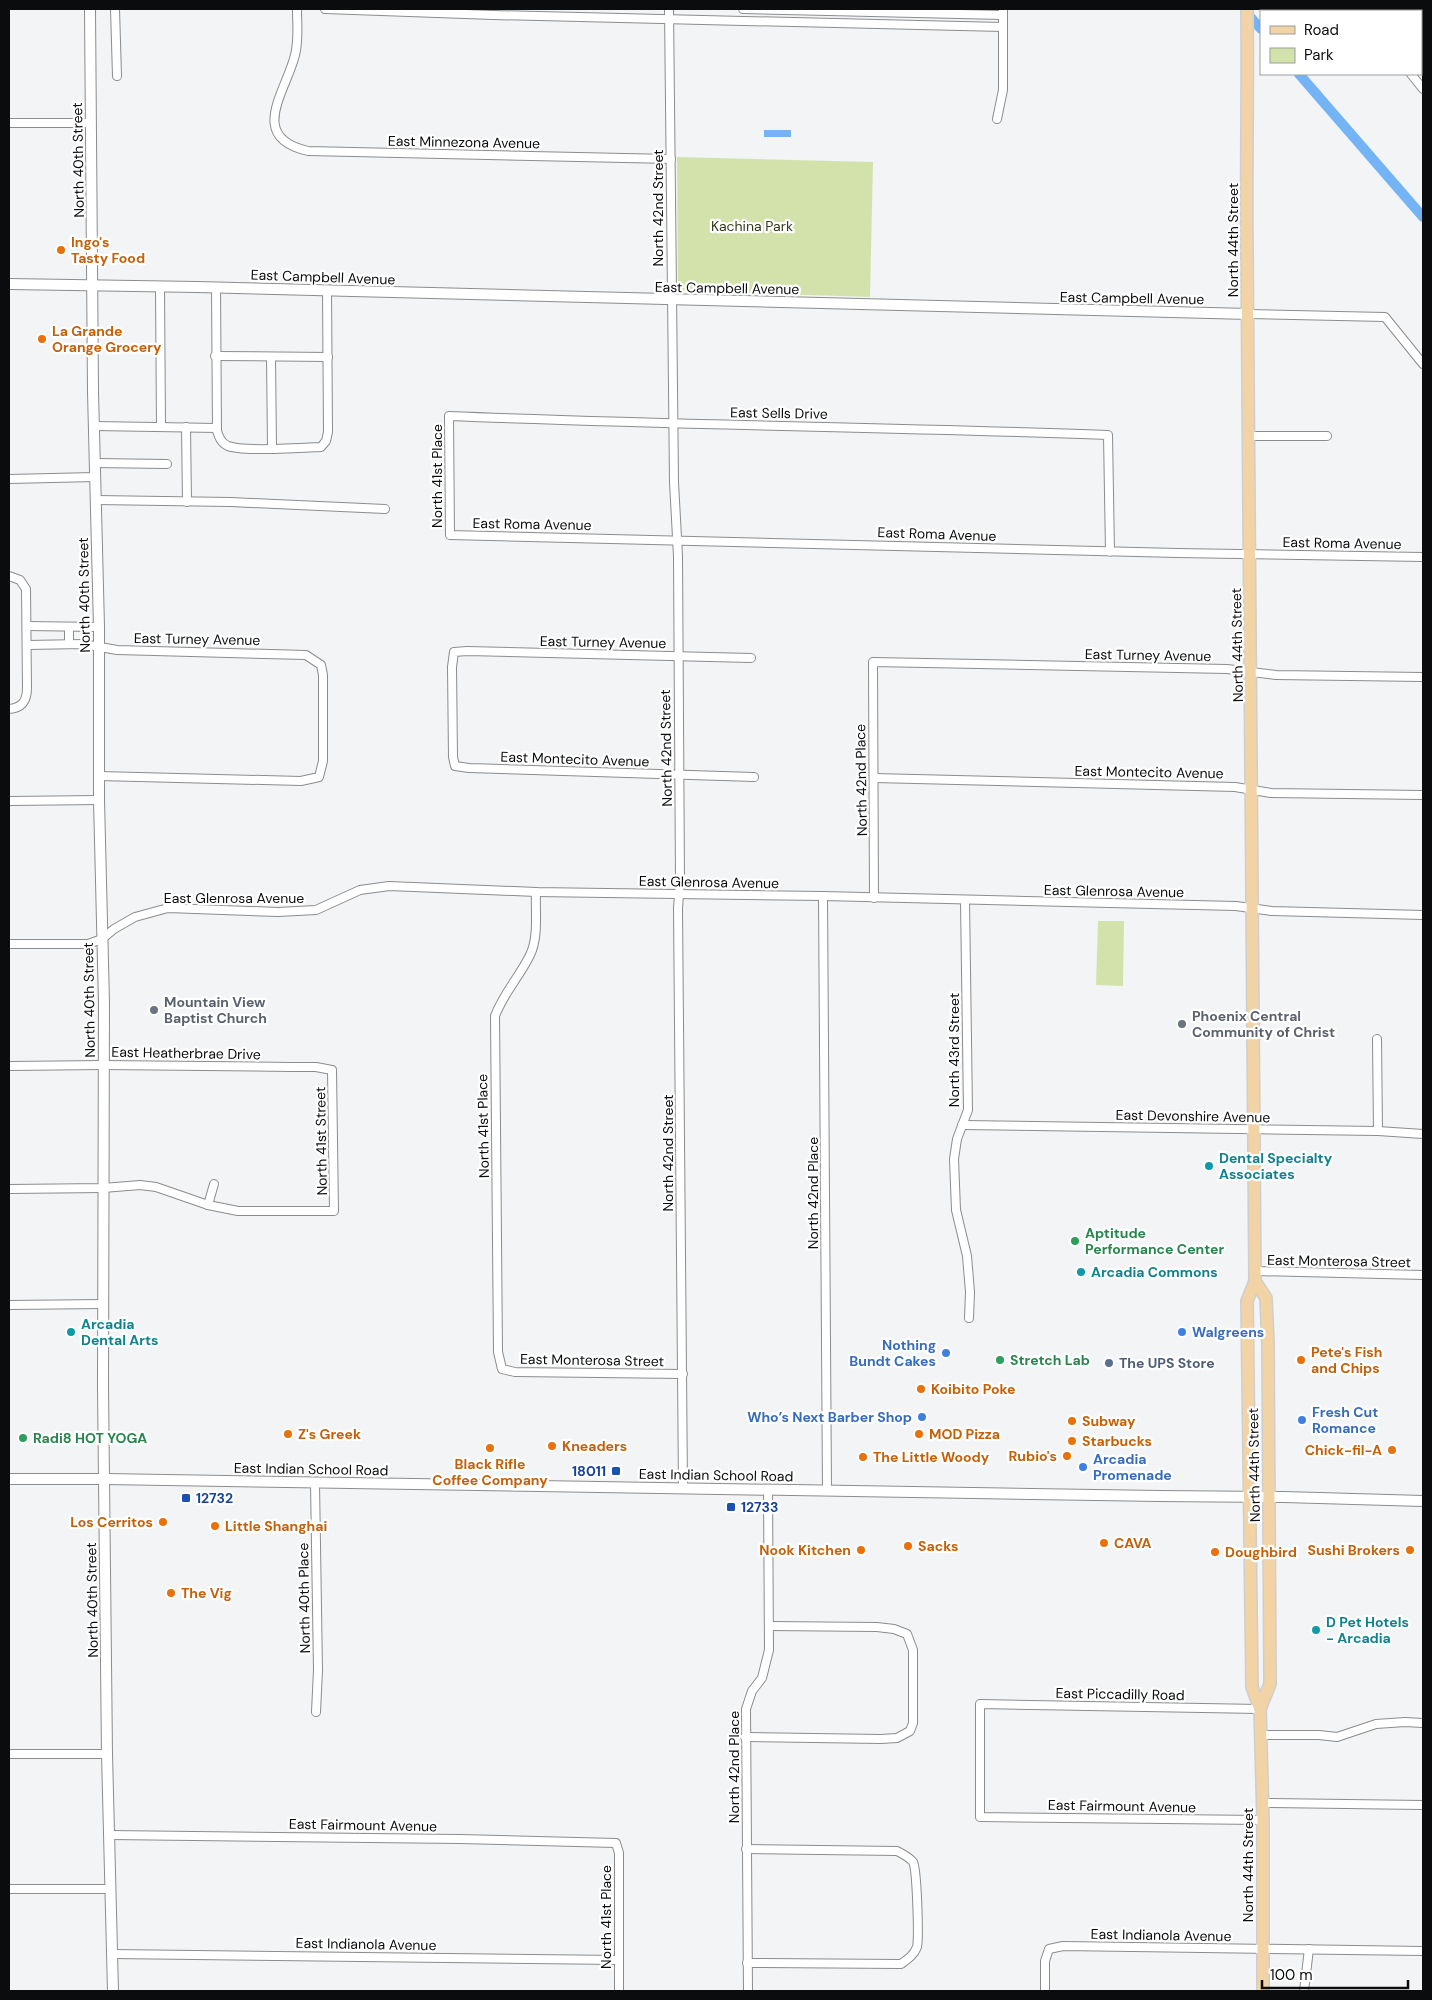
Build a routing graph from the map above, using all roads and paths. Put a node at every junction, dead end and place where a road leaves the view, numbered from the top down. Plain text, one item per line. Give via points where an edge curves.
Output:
1 (90, 9) edge
2 (115, 9) edge
3 (297, 9) edge
4 (325, 9) edge
5 (669, 9) edge
6 (743, 9) edge
7 (767, 9) edge
8 (1247, 9) edge
9 (463, 11) edge
10 (1003, 12) edge
11 (937, 13) junction
12 (669, 18) junction
13 (767, 21) junction
14 (936, 26) junction
15 (1003, 27) junction
16 (1412, 75) edge
17 (117, 76) dead end
18 (1423, 89) edge
19 (997, 119) dead end
20 (9, 123) edge
21 (91, 123) junction
22 (671, 159) junction
23 (9, 284) edge
24 (92, 285) junction
25 (160, 287) junction
26 (216, 288) junction
27 (327, 291) junction
28 (671, 300) junction
29 (1249, 314) junction
30 (215, 356) junction
31 (271, 357) junction
32 (328, 358) junction
33 (1423, 364) edge
34 (449, 416) joint
35 (675, 424) junction
36 (94, 426) junction
37 (161, 427) junction
38 (186, 427) junction
39 (217, 428) junction
40 (1249, 436) junction
41 (1327, 436) dead end
42 (272, 448) junction
43 (95, 463) junction
44 (167, 464) dead end
45 (95, 477) junction
46 (9, 479) edge
47 (96, 500) junction
48 (187, 502) junction
49 (384, 509) dead end
50 (450, 535) joint
51 (676, 540) junction
52 (1110, 552) junction
53 (1251, 554) junction
54 (1423, 557) edge
55 (9, 576) edge
56 (27, 626) junction
57 (69, 626) junction
58 (99, 627) junction
59 (69, 644) junction
60 (27, 645) junction
61 (99, 647) junction
62 (678, 656) junction
63 (751, 658) dead end
64 (873, 662) joint
65 (1252, 672) junction
66 (1423, 677) edge
67 (9, 709) edge
68 (455, 766) joint
69 (679, 774) junction
70 (99, 776) junction
71 (754, 777) dead end
72 (874, 778) junction
73 (1253, 789) junction
74 (1423, 795) edge
75 (99, 800) junction
76 (9, 801) edge
77 (536, 892) junction
78 (679, 894) junction
79 (823, 896) junction
80 (874, 898) junction
81 (966, 900) junction
82 (1253, 909) junction
83 (1423, 915) edge
84 (102, 939) junction
85 (9, 944) edge
86 (1377, 1039) dead end
87 (104, 1065) junction
88 (9, 1066) edge
89 (332, 1070) joint
90 (962, 1125) junction
91 (1254, 1130) junction
92 (1378, 1131) junction
93 (1423, 1134) edge
94 (214, 1184) dead end
95 (103, 1188) junction
96 (9, 1189) edge
97 (208, 1205) junction
98 (1423, 1275) edge
99 (1255, 1276) junction
100 (104, 1304) junction
101 (9, 1305) edge
102 (969, 1318) dead end
103 (502, 1369) joint
104 (683, 1374) junction
105 (105, 1479) junction
106 (9, 1480) edge
107 (315, 1483) junction
108 (683, 1488) junction
109 (768, 1489) junction
110 (827, 1491) junction
111 (1250, 1497) junction
112 (1270, 1497) junction
113 (1423, 1501) edge
114 (769, 1626) junction
115 (1260, 1709) junction
116 (316, 1712) dead end
117 (1423, 1723) edge
118 (1261, 1735) junction
119 (745, 1737) junction
120 (9, 1754) edge
121 (107, 1754) junction
122 (1263, 1803) junction
123 (1423, 1805) edge
124 (980, 1817) joint
125 (1264, 1820) junction
126 (110, 1835) junction
127 (616, 1843) joint
128 (746, 1849) junction
129 (9, 1889) edge
130 (111, 1889) junction
131 (1263, 1949) junction
132 (1309, 1949) junction
133 (1423, 1950) edge
134 (112, 1954) junction
135 (619, 1960) junction
136 (747, 1963) junction
137 (113, 1991) edge
138 (619, 1991) edge
139 (748, 1991) edge
140 (1045, 1991) edge
141 (1263, 1991) edge
142 (1304, 1991) edge

1 - 21 main road, North 40th Street
2 - 17 street
3 - 22 street, East Minnezona Avenue via 296,53 273,120 281,138 297,148 308,151
4 - 9 street
5 - 12 street, North 42nd Street
6 - 7 street
7 - 11 street
7 - 13 street
8 - 29 main road, North 44th Street
9 - 12 street
10 - 11 street
10 - 15 street
11 - 14 street
12 - 13 street
12 - 22 street, North 42nd Street
13 - 14 street
14 - 15 street
15 - 19 street via 1003,90
16 - 18 street
20 - 21 street
21 - 24 main road, North 40th Street
22 - 28 street, North 42nd Street
23 - 24 main road, East Campbell Avenue
24 - 25 main road, East Campbell Avenue
24 - 36 main road, North 40th Street
25 - 26 main road, East Campbell Avenue
25 - 37 street
26 - 27 main road, East Campbell Avenue
26 - 30 street
27 - 28 main road, East Campbell Avenue
27 - 32 street
28 - 29 main road, East Campbell Avenue
28 - 35 street, North 42nd Street
29 - 33 street, East Campbell Avenue via 1385,317
29 - 40 main road, North 44th Street
30 - 31 street
30 - 39 street
31 - 32 street
31 - 42 street
32 - 42 street via 326,441 321,447
34 - 35 street, East Sells Drive
34 - 50 street, North 41st Place
35 - 51 street, North 42nd Street
35 - 52 street, East Sells Drive via 1108,434
36 - 37 street
36 - 43 main road, North 40th Street
37 - 38 street
38 - 39 street
38 - 48 street
39 - 42 street via 219,438 227,446
40 - 41 street
40 - 53 main road, North 44th Street
43 - 44 street
43 - 45 main road, North 40th Street
45 - 46 street
45 - 47 main road, North 40th Street
47 - 48 street
47 - 58 main road, North 40th Street
48 - 49 street
50 - 51 street, East Roma Avenue
51 - 52 street, East Roma Avenue
51 - 62 street, North 42nd Street
52 - 53 street, East Roma Avenue
53 - 54 street, East Roma Avenue
53 - 65 main road, North 44th Street
55 - 56 street via 16,577 25,585
56 - 57 street
56 - 60 street
57 - 58 street
57 - 59 street
58 - 61 main road, North 40th Street
59 - 60 street, East Turney Avenue
59 - 61 street, East Turney Avenue
60 - 67 street via 26,700 19,707
61 - 70 main road, North 40th Street
61 - 70 street, East Turney Avenue via 306,654 321,665 323,675 323,760 319,777 301,781
62 - 63 street, East Turney Avenue
62 - 68 street, East Turney Avenue via 454,652
62 - 69 street, North 42nd Street
64 - 65 street, East Turney Avenue
64 - 72 street, North 42nd Place
65 - 66 street, East Turney Avenue
65 - 73 main road, North 44th Street
68 - 69 street, East Montecito Avenue
69 - 71 street, East Montecito Avenue
69 - 78 street, North 42nd Street
70 - 75 main road, North 40th Street
72 - 73 street, East Montecito Avenue
72 - 80 street, North 42nd Place
73 - 74 street, East Montecito Avenue via 1271,793
73 - 82 main road, North 44th Street
75 - 76 street
75 - 84 main road, North 40th Street
77 - 78 street, East Glenrosa Avenue
77 - 84 street, East Glenrosa Avenue via 389,886 360,890 316,910 278,912 168,908 135,917
77 - 103 street, North 41st Place via 535,937 531,953 495,1016 498,1352
78 - 79 street, East Glenrosa Avenue
78 - 104 street, North 42nd Street
79 - 80 street, East Glenrosa Avenue
79 - 110 street, North 42nd Place
80 - 81 street, East Glenrosa Avenue
81 - 82 street, East Glenrosa Avenue
81 - 90 street, North 43rd Street via 968,1110
82 - 83 street, East Glenrosa Avenue
82 - 91 main road, North 44th Street
84 - 85 street, East Glenrosa Avenue via 88,944
84 - 87 main road, North 40th Street
86 - 92 street
87 - 88 street, East Heatherbrae Drive
87 - 89 street, East Heatherbrae Drive via 316,1067
87 - 95 main road, North 40th Street
89 - 97 street, North 41st Street via 334,1211 238,1211
90 - 91 street, East Devonshire Avenue
90 - 102 street, North 43rd Street via 956,1139 954,1159 956,1210 967,1256
91 - 92 street, East Devonshire Avenue
91 - 99 main road, North 44th Street
92 - 93 street, East Devonshire Avenue
94 - 97 street
95 - 96 street
95 - 97 street via 156,1187
95 - 100 main road, North 40th Street
98 - 99 street, East Monterosa Street
99 - 111 main road, North 44th Street via 1247,1301
99 - 112 main road, North 44th Street via 1266,1298
100 - 101 street
100 - 105 main road, North 40th Street
103 - 104 street, East Monterosa Street via 515,1372
104 - 108 street, North 42nd Street
105 - 106 main road, East Indian School Road
105 - 107 main road, East Indian School Road
105 - 121 main road, North 40th Street
107 - 108 main road, East Indian School Road
107 - 116 street, North 40th Place
108 - 109 main road, East Indian School Road
109 - 110 main road, East Indian School Road
109 - 114 street, North 42nd Place
110 - 111 main road, East Indian School Road
111 - 112 main road, East Indian School Road
111 - 115 main road, North 44th Street via 1252,1687
112 - 113 main road, East Indian School Road
112 - 115 main road, North 44th Street via 1270,1684
114 - 119 street, North 42nd Place via 767,1663 762,1678 748,1698
114 - 119 street via 877,1627 894,1628 907,1634 914,1650 914,1714 910,1731 897,1738
115 - 118 main road, North 44th Street
115 - 124 street, East Piccadilly Road via 980,1704
117 - 118 street via 1376,1724 1337,1737
118 - 122 main road, North 44th Street
119 - 128 street, North 42nd Place
120 - 121 street
121 - 126 main road, North 40th Street
122 - 123 street
122 - 125 main road, North 44th Street
124 - 125 street, East Fairmount Avenue
125 - 131 main road, North 44th Street
126 - 127 street, East Fairmount Avenue
126 - 130 main road, North 40th Street
127 - 135 street, North 41st Place
128 - 136 street, North 42nd Place
128 - 136 street via 897,1851 912,1862 916,1876 918,1934 914,1953 901,1964
129 - 130 street
130 - 134 main road, North 40th Street
131 - 132 street, East Indianola Avenue
131 - 140 street, East Indianola Avenue via 1063,1946 1049,1949 1045,1961
131 - 141 main road, North 44th Street
132 - 133 street, East Indianola Avenue
132 - 142 street
134 - 135 street, East Indianola Avenue
134 - 137 main road, North 40th Street
135 - 138 street, North 41st Place
136 - 139 street, North 42nd Place

